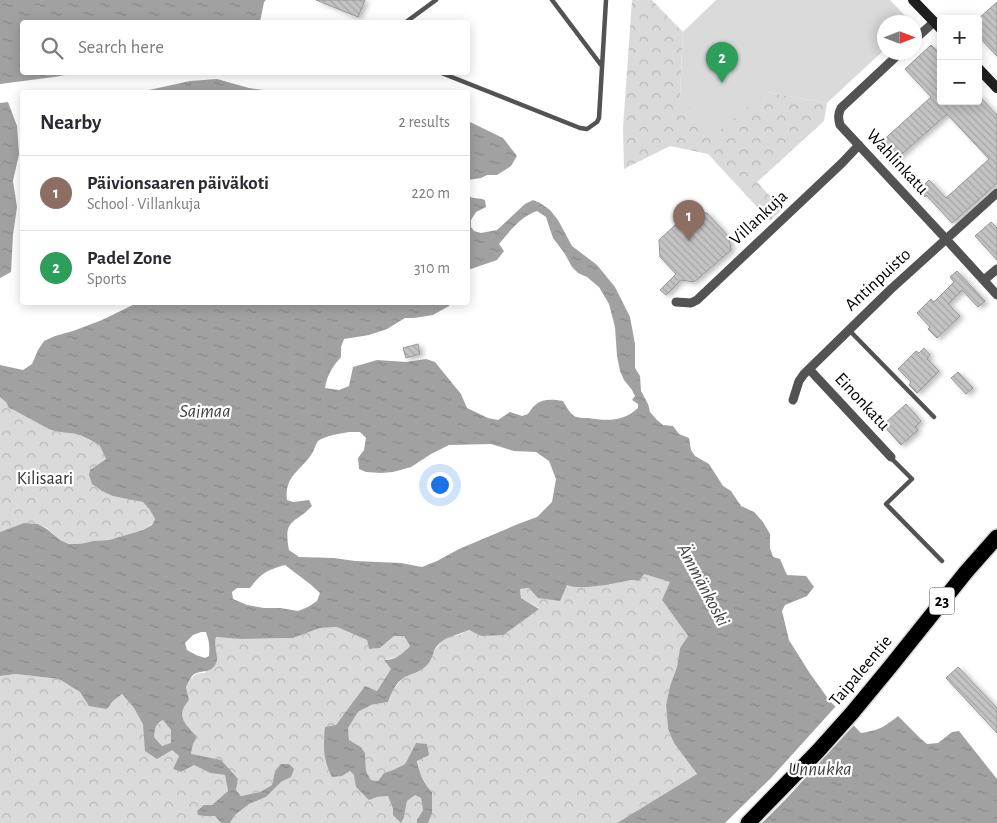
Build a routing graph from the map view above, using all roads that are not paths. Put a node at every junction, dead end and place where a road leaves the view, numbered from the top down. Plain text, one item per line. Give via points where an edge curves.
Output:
1 (436, 0) edge
2 (552, 0) edge
3 (606, 0) edge
4 (913, 0) edge
5 (409, 20) edge
6 (937, 25) edge
7 (922, 35) edge
8 (892, 60) edge
9 (601, 65) junction
10 (982, 72) edge
11 (447, 75) edge
12 (997, 88) edge
13 (859, 145) junction
14 (997, 193) edge
15 (946, 239) junction
16 (997, 269) edge
17 (984, 280) junction
18 (997, 295) edge
19 (676, 302) dead end
20 (849, 330) junction
21 (809, 369) junction
22 (793, 400) dead end
23 (934, 417) dead end
24 (891, 457) joint
25 (997, 538) edge
26 (942, 561) dead end
27 (748, 823) edge

1 - 5 lane
2 - 9 lane
3 - 9 lane
4 - 6 street
6 - 7 street
8 - 13 street, Wahlinkatu via 838,113 840,124
9 - 11 lane via 598,118 587,129
10 - 12 street
13 - 15 street, Wahlinkatu
13 - 19 street, Villankuja via 697,300
14 - 15 street, Antinpuisto
15 - 17 street, Wahlinkatu
15 - 20 street, Antinpuisto
16 - 17 street
17 - 18 street, Wahlinkatu
20 - 21 street, Antinpuisto
20 - 23 lane
21 - 22 street, Antinpuisto via 799,381
21 - 24 street, Einonkatu
24 - 26 lane via 912,479 886,504
25 - 27 highway, Taipaleentie / 23 via 852,713

